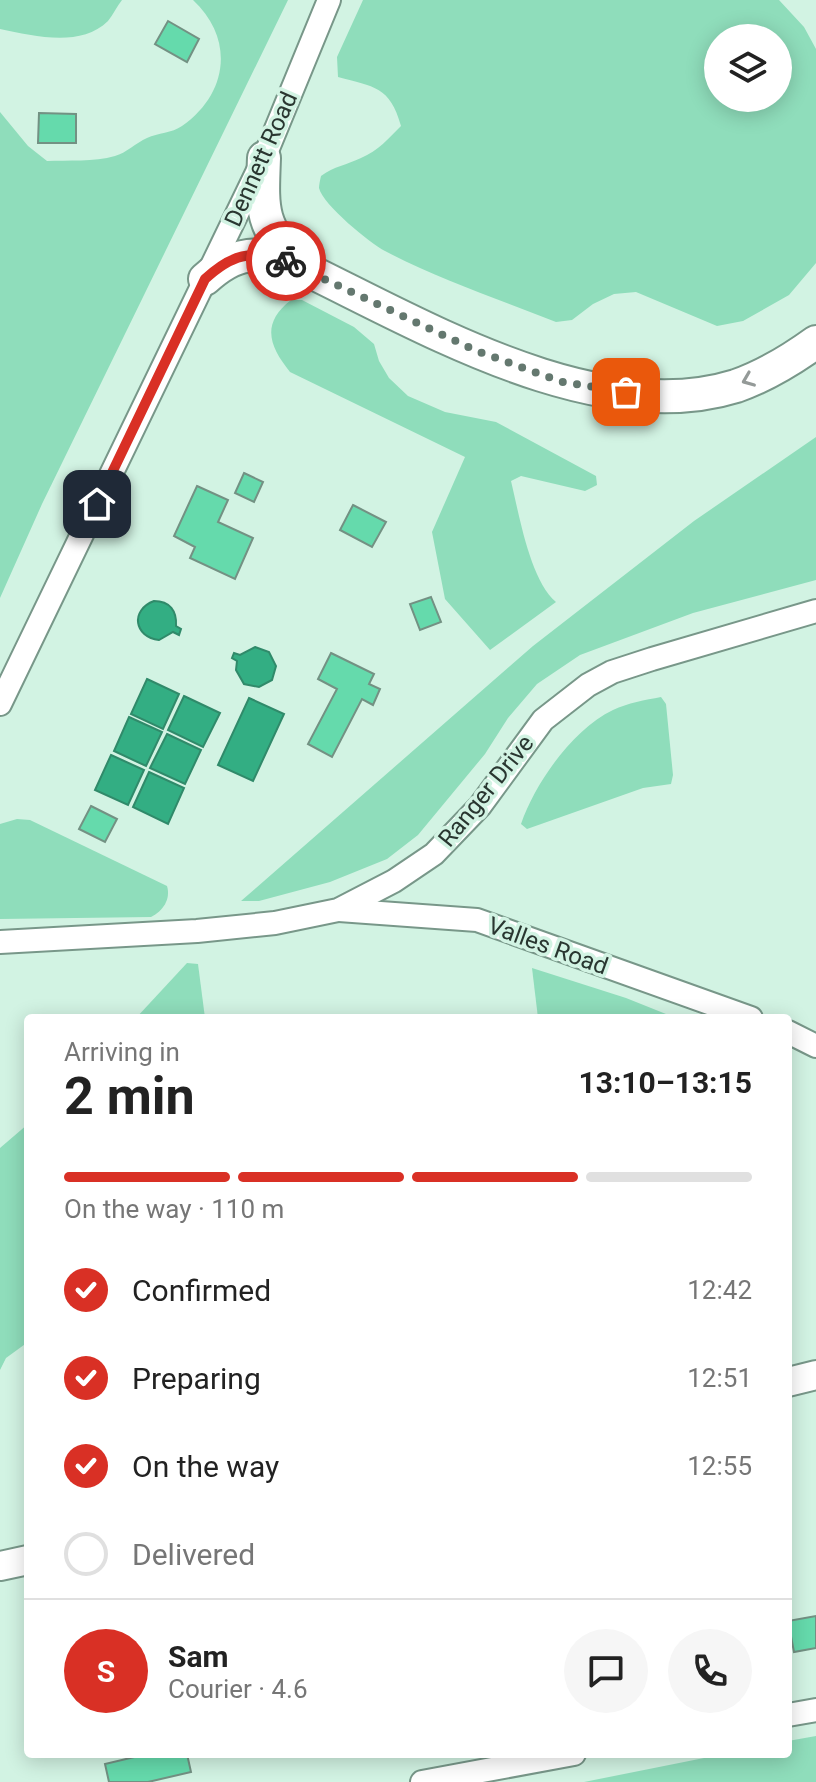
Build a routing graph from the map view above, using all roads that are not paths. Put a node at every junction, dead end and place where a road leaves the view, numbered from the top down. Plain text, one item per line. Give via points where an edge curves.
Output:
1 (329, 0) edge
2 (264, 158) junction
3 (297, 265) junction
4 (205, 279) junction
5 (816, 342) edge
6 (816, 611) edge
7 (0, 704) edge
8 (338, 910) junction
9 (0, 942) edge
10 (740, 1014) edge
11 (792, 1034) edge
12 (816, 1046) edge
13 (816, 1375) edge
14 (792, 1381) edge
15 (24, 1561) edge
16 (0, 1566) edge
17 (816, 1710) edge
18 (792, 1714) edge
19 (552, 1758) edge
20 (422, 1782) edge

1 - 2 street, Dennett Road
2 - 3 highway via 262,192 270,232
2 - 4 street, Dennett Road
3 - 4 highway via 241,256
5 -> 3 highway via 736,386 675,395 632,393 562,382 477,351
4 - 7 street, Dennett Road
6 - 8 street, Ranger Drive via 652,659 588,685 543,720 480,806 434,854
8 - 9 street, Ranger Drive via 213,929
8 - 10 street, Valles Road via 477,920
11 - 12 street
13 - 14 main road
15 - 16 main road
17 - 18 street
19 - 20 street

